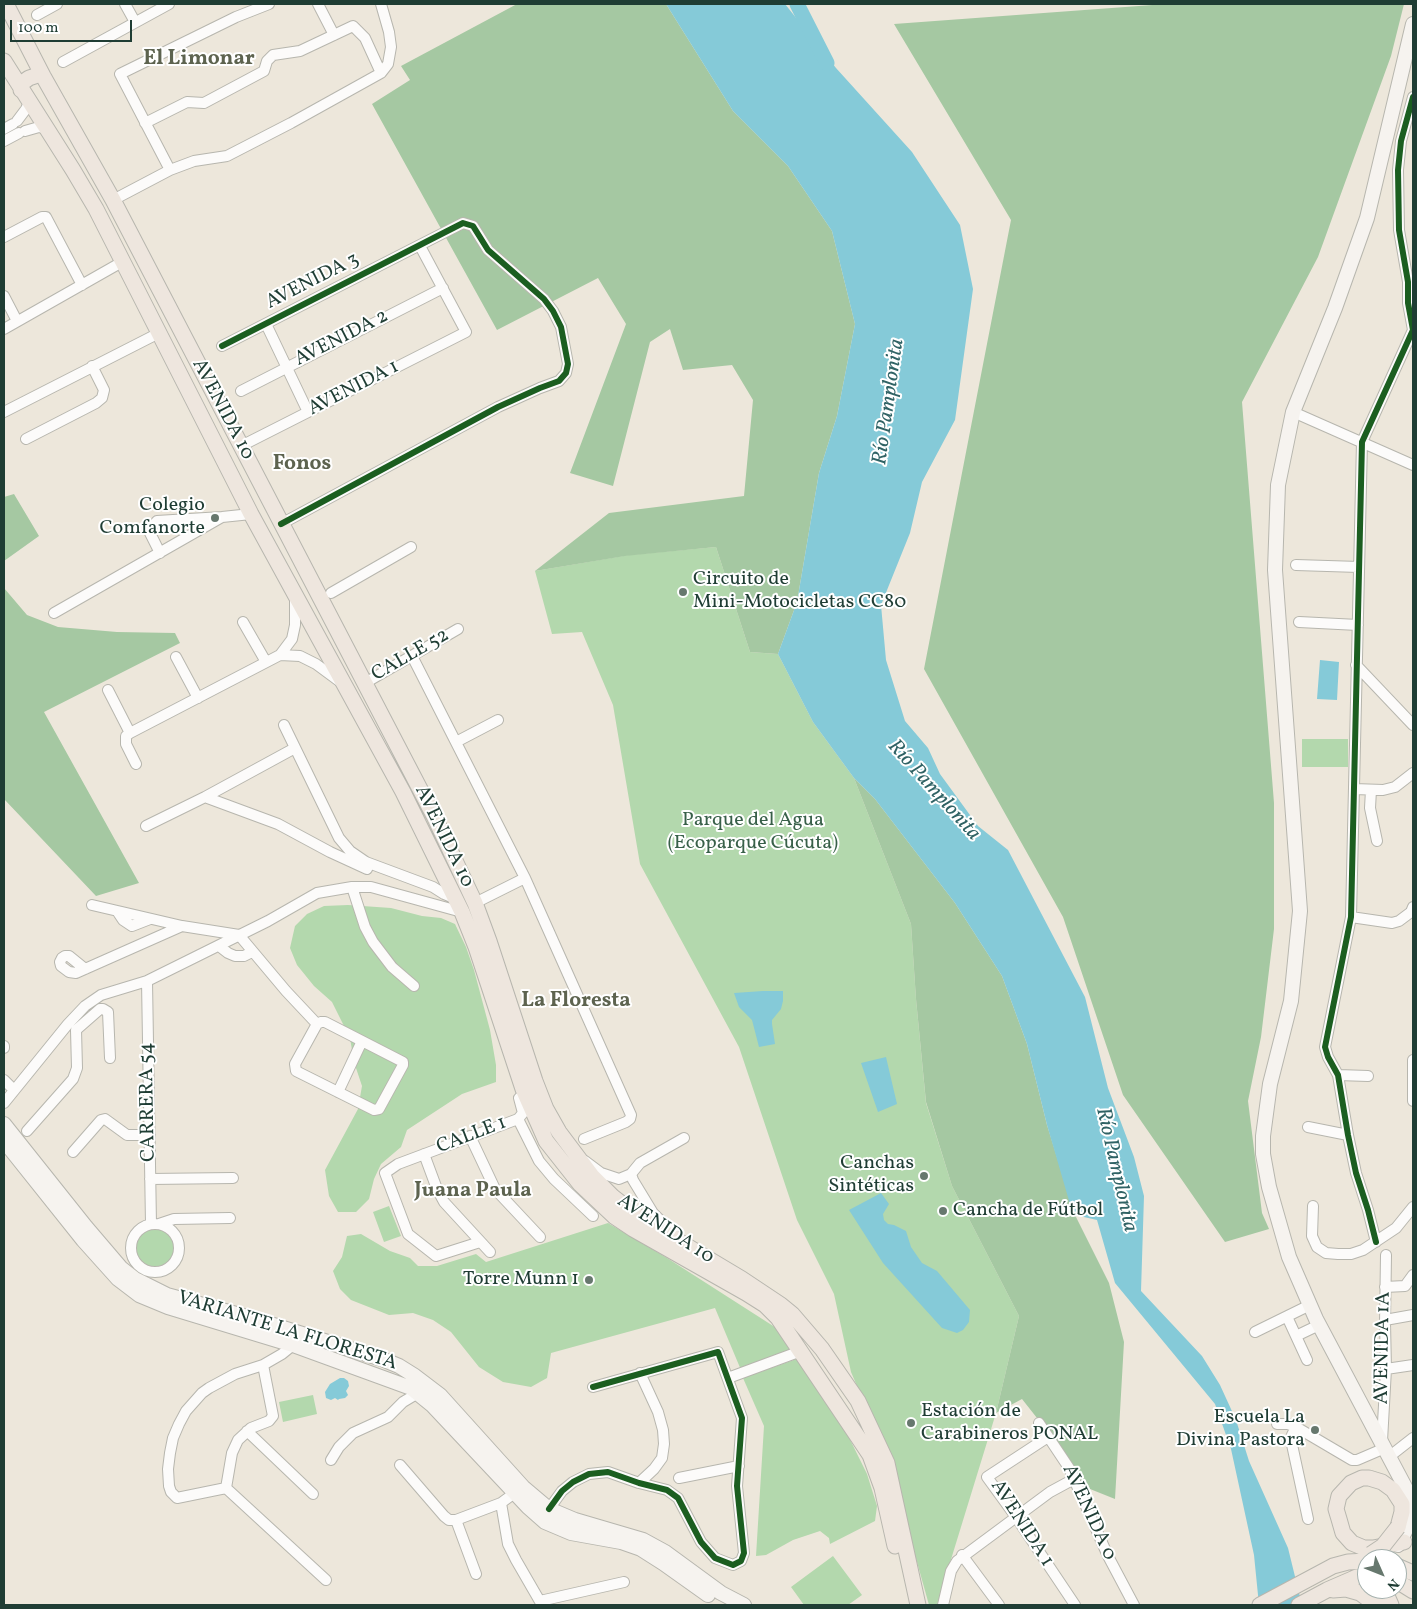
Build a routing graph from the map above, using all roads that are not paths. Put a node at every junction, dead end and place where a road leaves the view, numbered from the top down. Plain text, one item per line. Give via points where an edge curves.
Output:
1 (6, 4) edge
2 (57, 4) edge
3 (125, 4) edge
4 (169, 4) edge
5 (269, 4) edge
6 (318, 4) edge
7 (381, 4) edge
8 (37, 15) dead end
9 (135, 22) junction
10 (1413, 24) edge
11 (334, 35) junction
12 (29, 48) junction
13 (63, 62) dead end
14 (5, 63) edge
15 (381, 73) junction
16 (43, 76) junction
17 (20, 90) junction
18 (1413, 97) edge
19 (29, 103) junction
20 (145, 123) junction
21 (11, 125) edge
22 (47, 129) junction
23 (4, 141) edge
24 (170, 170) junction
25 (112, 200) junction
26 (4, 237) edge
27 (420, 246) junction
28 (122, 262) junction
29 (82, 285) junction
30 (443, 288) junction
31 (4, 296) edge
32 (17, 321) junction
33 (266, 324) junction
34 (4, 329) edge
35 (159, 333) junction
36 (222, 346) dead end
37 (92, 366) junction
38 (287, 368) junction
39 (242, 391) dead end
40 (4, 412) edge
41 (308, 412) junction
42 (1293, 412) junction
43 (26, 439) dead end
44 (1362, 442) junction
45 (241, 446) junction
46 (1413, 465) edge
47 (252, 514) junction
48 (222, 517) junction
49 (282, 524) junction
50 (411, 547) dead end
51 (160, 553) junction
52 (1296, 565) dead end
53 (1360, 567) junction
54 (296, 596) junction
55 (327, 598) junction
56 (54, 613) dead end
57 (306, 615) junction
58 (242, 622) dead end
59 (1299, 622) dead end
60 (333, 623) junction
61 (1358, 625) junction
62 (458, 629) dead end
63 (318, 636) junction
64 (280, 655) junction
65 (412, 656) junction
66 (176, 657) dead end
67 (266, 662) junction
68 (1356, 665) junction
69 (365, 683) junction
70 (344, 686) junction
71 (108, 690) dead end
72 (198, 698) junction
73 (498, 720) dead end
74 (284, 725) dead end
75 (1413, 725) edge
76 (130, 733) junction
77 (456, 742) junction
78 (296, 748) junction
79 (136, 764) dead end
80 (1413, 773) edge
81 (1354, 789) junction
82 (1371, 790) junction
83 (205, 796) junction
84 (146, 826) dead end
85 (1376, 841) dead end
86 (443, 873) junction
87 (525, 878) junction
88 (352, 887) junction
89 (433, 887) junction
90 (454, 902) junction
91 (476, 903) junction
92 (92, 905) dead end
93 (1413, 907) edge
94 (1351, 917) junction
95 (182, 926) junction
96 (239, 935) junction
97 (219, 946) junction
98 (252, 952) junction
99 (85, 969) dead end
100 (147, 981) junction
101 (414, 986) dead end
102 (317, 1024) junction
103 (72, 1027) junction
104 (362, 1040) junction
105 (110, 1058) dead end
106 (1413, 1060) edge
107 (1338, 1075) junction
108 (1368, 1076) dead end
109 (4, 1080) edge
110 (14, 1090) junction
111 (338, 1092) junction
112 (525, 1093) junction
113 (1413, 1101) edge
114 (4, 1103) edge
115 (518, 1118) junction
116 (4, 1124) edge
117 (1308, 1127) dead end
118 (28, 1131) dead end
119 (150, 1135) junction
120 (1348, 1135) junction
121 (470, 1136) junction
122 (684, 1138) dead end
123 (584, 1139) dead end
124 (4, 1141) edge
125 (73, 1152) dead end
126 (572, 1152) junction
127 (424, 1154) junction
128 (29, 1164) junction
129 (631, 1174) junction
130 (233, 1178) dead end
131 (150, 1179) junction
132 (1312, 1206) dead end
133 (1413, 1207) edge
134 (593, 1216) dead end
135 (230, 1218) dead end
136 (155, 1224) junction
137 (540, 1237) dead end
138 (480, 1242) junction
139 (1376, 1242) junction
140 (490, 1252) dead end
141 (1386, 1255) dead end
142 (703, 1256) junction
143 (1413, 1275) edge
144 (1385, 1287) junction
145 (1310, 1306) junction
146 (1413, 1315) edge
147 (1385, 1320) junction
148 (1289, 1322) dead end
149 (1319, 1325) junction
150 (273, 1332) junction
151 (1255, 1332) dead end
152 (1296, 1336) junction
153 (293, 1344) junction
154 (801, 1351) junction
155 (1307, 1360) dead end
156 (263, 1365) junction
157 (1413, 1367) edge
158 (1386, 1369) junction
159 (640, 1373) junction
160 (728, 1378) junction
161 (593, 1387) dead end
162 (418, 1392) junction
163 (1039, 1423) dead end
164 (1277, 1424) dead end
165 (1296, 1427) junction
166 (247, 1431) junction
167 (1048, 1436) junction
168 (1413, 1438) edge
169 (1385, 1448) junction
170 (331, 1460) dead end
171 (400, 1465) dead end
172 (739, 1466) junction
173 (679, 1478) dead end
174 (1074, 1479) junction
175 (639, 1483) junction
176 (226, 1488) junction
177 (519, 1490) junction
178 (313, 1494) dead end
179 (1410, 1496) edge
180 (890, 1499) junction
181 (501, 1503) junction
182 (549, 1508) junction
183 (1016, 1517) junction
184 (1308, 1519) dead end
185 (456, 1520) junction
186 (1404, 1543) edge
187 (1383, 1546) edge
188 (1383, 1546) edge
189 (1383, 1546) edge
190 (959, 1558) junction
191 (1357, 1562) edge
192 (476, 1574) dead end
193 (1357, 1577) edge
194 (326, 1580) dead end
195 (624, 1582) dead end
196 (1326, 1590) junction
197 (1386, 1602) edge
198 (541, 1603) edge
199 (724, 1605) edge
200 (744, 1605) edge
201 (907, 1605) edge
202 (918, 1605) edge
203 (943, 1605) edge
204 (999, 1605) edge
205 (1074, 1605) edge
206 (1134, 1605) edge
207 (1260, 1605) edge
208 (1299, 1605) edge

1 - 12 main road, AVENIDA 10
2 - 8 street
3 - 9 street
4 - 9 street
5 - 20 street via 120,74
6 - 11 street
7 - 15 street via 391,47 390,60
9 - 13 street
10 - 42 main road via 1367,218
11 - 15 street via 353,26 365,38
11 - 20 street via 300,51 273,55 264,72 204,103 187,102
12 - 14 main road via 21,62 13,66
12 - 16 main road, AVENIDA 10
14 - 17 main road, AVENIDA 10
15 - 24 street via 227,156 194,161
16 - 17 main road via 29,78 22,83
16 - 25 main road, AVENIDA 10
17 - 19 main road, AVENIDA 10
18 - 44 street via 1400,141 1398,170 1399,230 1413,330
19 - 21 street
19 - 22 main road, AVENIDA 10
20 - 24 street
22 - 23 street via 39,127
22 - 28 main road, AVENIDA 10 via 96,209
24 - 25 street
25 - 45 main road, AVENIDA 10
26 - 29 street via 46,217
27 - 30 street
27 - 33 street, AVENIDA 3
27 - 49 street, AVENIDA 3 via 463,222 473,226 488,250 544,299 553,311 567,350 566,373 554,383 498,407
28 - 29 street
28 - 35 main road, AVENIDA 10
29 - 32 street
30 - 38 street, AVENIDA 2
30 - 41 street, AVENIDA 1 via 466,332
31 - 32 street
32 - 34 street
33 - 36 street, AVENIDA 3
33 - 38 street
35 - 37 street
35 - 47 main road, AVENIDA 10
37 - 40 street
37 - 43 street via 104,390 102,398
38 - 39 street, AVENIDA 2
38 - 41 street
41 - 45 street, AVENIDA 1
42 - 44 street
42 - 145 main road via 1278,485 1275,570 1300,911 1291,1001 1269,1090 1263,1136 1269,1187 1289,1257
44 - 46 street
44 - 53 street
45 - 49 main road, AVENIDA 10
47 - 48 street
47 - 54 main road, AVENIDA 10
48 - 51 street
48 - 51 street via 157,521 150,528 150,533
49 - 55 main road, AVENIDA 10 via 310,579
50 - 55 street
51 - 56 street
52 - 53 street
53 - 61 street
54 - 57 main road, AVENIDA 10
54 - 64 street via 292,639
55 - 57 main road via 316,612
55 - 60 main road, AVENIDA 10
57 - 63 main road, AVENIDA 10
58 - 67 street
59 - 61 street
60 - 63 main road
60 - 69 main road, AVENIDA 10
61 - 68 street
62 - 65 street, CALLE 52
63 - 70 main road, AVENIDA 10
64 - 67 street
64 - 70 street via 300,656
65 - 69 street, CALLE 52
65 - 77 street
66 - 72 street
67 - 72 street
68 - 75 street
68 - 81 street
69 - 91 main road, AVENIDA 10
70 - 86 main road, AVENIDA 10
71 - 76 street
72 - 76 street
73 - 77 street
74 - 78 street
76 - 79 street via 126,736 126,744
77 - 87 street
78 - 83 street
78 - 89 street via 339,838 350,851 366,862
80 - 82 street via 1394,787
81 - 82 street
81 - 94 street
82 - 85 street via 1370,808
83 - 84 street
83 - 90 street via 278,824 361,866
86 - 89 street via 440,882
86 - 90 main road, AVENIDA 10
87 - 91 street
87 - 123 street via 631,1115 626,1122
88 - 90 street
88 - 96 street via 317,893
88 - 101 street via 373,942 392,967
89 - 90 street
90 - 112 main road, AVENIDA 10 via 476,947
91 - 126 main road, AVENIDA 10 via 535,1081 546,1109
92 - 95 street
93 - 94 street via 1411,912 1392,923
94 - 107 street via 1326,1047
95 - 96 street
95 - 99 street
96 - 97 street
96 - 98 street
97 - 98 street via 235,956
97 - 100 street
98 - 102 street
100 - 103 street via 101,995 85,1006
100 - 119 street, CARRERA 54
102 - 104 street via 325,1022
102 - 111 street via 295,1069
103 - 105 street via 100,1009 106,1010
103 - 110 street
103 - 118 street via 76,1074
104 - 111 street
104 - 111 street via 400,1060 403,1065 377,1109
106 - 113 street
107 - 108 street
107 - 120 street
109 - 110 street
110 - 114 street
112 - 115 street, CALLE 1 via 519,1098 523,1113
112 - 154 main road, AVENIDA 10 via 546,1142 599,1202 633,1229 765,1305
115 - 121 street, CALLE 1
115 - 134 street via 539,1161
116 - 128 main road, VARIANTE LA FLORESTA
117 - 120 street
119 - 125 street via 127,1135 105,1118
119 - 131 street, CARRERA 54
120 - 139 street
121 - 127 street, CALLE 1
121 - 137 street via 495,1189
122 - 129 street via 640,1163
124 - 128 main road, VARIANTE LA FLORESTA
126 - 129 street via 611,1177 619,1179
126 - 142 main road, AVENIDA 10 via 613,1197 640,1218
127 - 138 street via 444,1202
127 - 138 street, CALLE 1 via 385,1172 408,1234 436,1256
128 - 150 main road, VARIANTE LA FLORESTA via 83,1240 118,1279 139,1296 168,1307
129 - 142 street via 659,1219 696,1245
130 - 131 street
131 - 136 street, CARRERA 54
132 - 139 street via 1312,1236 1317,1247 1326,1253 1351,1254
133 - 139 street via 1396,1228
135 - 136 street via 174,1219
136 - 136 street via 138,1231 131,1245 134,1260 155,1272 175,1260 178,1245 172,1231
138 - 140 street
141 - 144 street, AVENIDA 1A
142 - 180 main road, AVENIDA 10 via 781,1305 806,1329 858,1401 888,1463
143 - 144 street via 1405,1286
144 - 147 street, AVENIDA 1A
145 - 149 main road
145 - 151 street
146 - 147 street
147 - 158 street, AVENIDA 1A
148 - 152 street
149 - 152 street
149 - 169 main road
150 - 153 main road, VARIANTE LA FLORESTA
150 - 177 main road, VARIANTE LA FLORESTA via 382,1358 416,1376 440,1395
152 - 155 street
153 - 156 street
153 - 162 main road, VARIANTE LA FLORESTA
154 - 160 street
154 - 180 main road, AVENIDA 10 via 870,1455
156 - 166 street via 274,1413 269,1421
156 - 176 street via 235,1374 202,1393 186,1411 173,1438 168,1469 170,1492 178,1498
157 - 158 street
158 - 169 street, AVENIDA 1A
159 - 160 street via 718,1352
159 - 161 street
159 - 175 street via 658,1412 664,1444 662,1458
160 - 172 street via 742,1418
162 - 170 street via 388,1417 353,1433
162 - 177 main road, VARIANTE LA FLORESTA
163 - 167 street, AVENIDA 0
164 - 165 street
165 - 169 street via 1352,1460
165 - 184 street via 1291,1440
166 - 176 street via 232,1453
166 - 178 street
167 - 174 street, AVENIDA 0
167 - 183 street, AVENIDA 1 via 987,1477
168 - 169 street
169 - 179 main road
171 - 185 street via 444,1516
172 - 173 street
172 - 175 street via 737,1486 744,1554 742,1561 733,1565 715,1558 707,1550 678,1498 667,1490
174 - 183 street
174 - 206 street, AVENIDA 0
175 - 182 street via 608,1472 590,1474 562,1491
176 - 194 street
177 - 181 street
177 - 182 main road, VARIANTE LA FLORESTA
177 - 199 main road, VARIANTE LA FLORESTA via 545,1522 571,1533 621,1542 641,1550
179 - 186 main road via 1410,1522
180 - 201 main road, AVENIDA 10
180 - 202 main road, AVENIDA 10
181 - 185 street
181 - 198 street via 508,1544
182 - 200 main road, VARIANTE LA FLORESTA via 575,1520 643,1540
183 - 190 street
183 - 205 street, AVENIDA 1
185 - 192 street
186 - 187 main road, bridge
188 - 189 main road, bridge via 1364,1548 1352,1543 1343,1533 1336,1509 1339,1496 1362,1478 1382,1482 1393,1490 1402,1504 1398,1527
190 - 203 street via 951,1571
190 - 204 street
191 - 207 main road via 1333,1566
193 - 196 main road
195 - 198 street
196 - 197 main road via 1346,1589
196 - 208 main road

